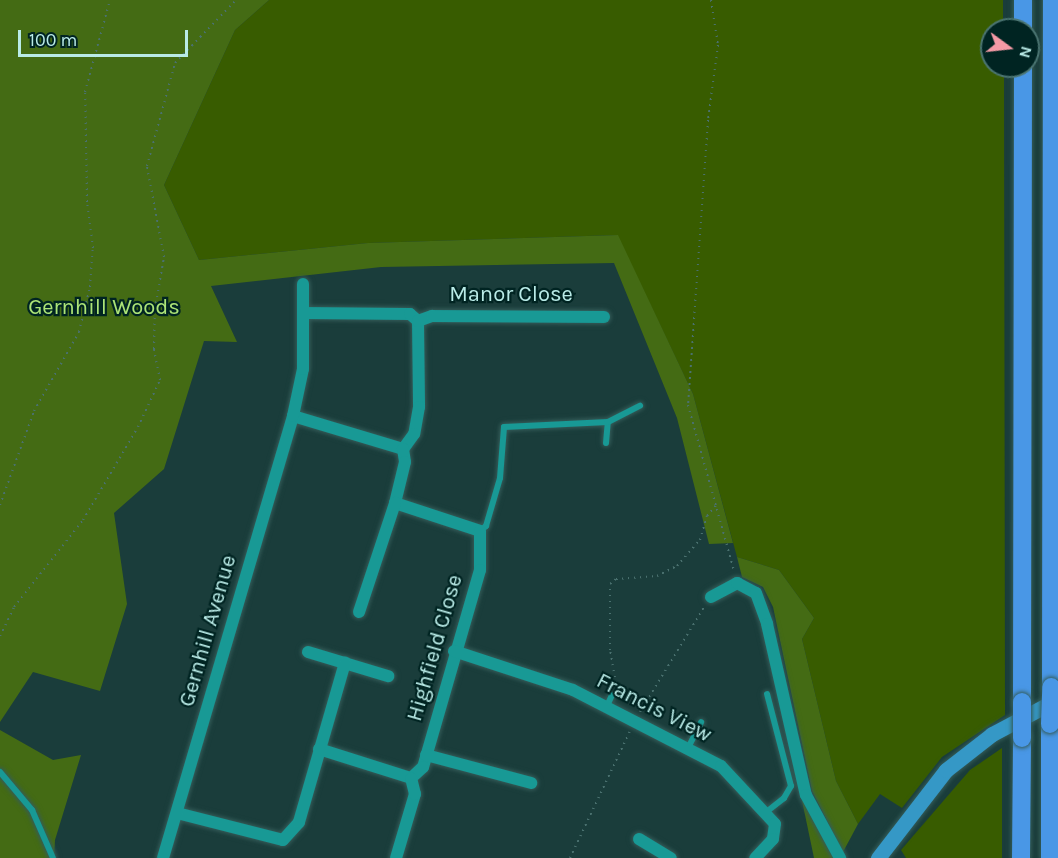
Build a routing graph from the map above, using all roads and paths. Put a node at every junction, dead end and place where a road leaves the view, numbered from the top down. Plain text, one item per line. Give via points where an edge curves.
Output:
1 (110, 0) edge
2 (237, 0) edge
3 (711, 0) edge
4 (1023, 0) edge
5 (1052, 0) edge
6 (1023, 18) edge
7 (1023, 78) edge
8 (303, 284) dead end
9 (303, 314) junction
10 (604, 317) dead end
11 (418, 321) junction
12 (640, 406) dead end
13 (293, 416) junction
14 (608, 423) junction
15 (606, 444) dead end
16 (404, 450) junction
17 (395, 503) junction
18 (717, 504) junction
19 (0, 505) edge
20 (480, 531) junction
21 (737, 583) junction
22 (711, 597) joint
23 (359, 612) dead end
24 (0, 636) edge
25 (454, 651) junction
26 (308, 652) dead end
27 (345, 663) junction
28 (388, 676) dead end
29 (1054, 693) edge
30 (767, 694) dead end
31 (615, 695) joint
32 (605, 708) junction
33 (634, 722) junction
34 (701, 722) dead end
35 (688, 748) junction
36 (319, 749) junction
37 (426, 754) junction
38 (0, 772) edge
39 (411, 778) junction
40 (531, 783) dead end
41 (177, 813) junction
42 (765, 813) junction
43 (639, 839) dead end
44 (885, 855) edge
45 (53, 858) edge
46 (163, 858) edge
47 (396, 858) edge
48 (570, 858) edge
49 (671, 858) edge
50 (755, 858) edge
51 (840, 858) edge
52 (1021, 858) edge
53 (1050, 858) edge

1 - 19 path via 85,92 86,191 93,248 90,288 79,332 34,411
2 - 24 path via 175,63 147,166 164,257 155,309 154,349 160,380 138,427 83,520 14,607
3 - 18 path via 718,45 708,120 688,405
4 - 6 highway
5 - 29 highway
7 - 52 highway, bridge
8 - 9 street, Gernhill Avenue
9 - 11 street, Manor Close via 410,314
9 - 13 street, Gernhill Avenue via 303,369
10 - 11 street, Manor Close via 432,316
11 - 16 street, Manor Close via 419,406 414,434
12 - 14 lane
13 - 16 street
13 - 41 street, Gernhill Avenue
14 - 15 lane
14 - 20 lane via 504,427 500,478 486,526
16 - 17 street
17 - 20 street
17 - 23 street
18 - 21 path
18 - 31 path via 706,516 700,540 677,566 657,576 616,579 610,584
20 - 25 street, Highfield Close via 480,570
21 - 22 street
21 - 51 street via 756,593 763,608 806,795
22 - 33 path via 686,630
25 - 32 street, Francis View via 573,690
25 - 37 street, Highfield Close
26 - 27 street
27 - 28 street
27 - 36 street
29 - 44 main road via 946,770
29 - 53 highway, bridge via 1050,724
30 - 42 lane via 791,786 784,798
31 - 32 lane
32 - 33 street, Francis View
33 - 35 street, Francis View
33 - 48 path
34 - 35 lane
35 - 42 street, Francis View via 721,766
36 - 39 street
36 - 41 street via 299,822 284,840
37 - 39 street, Highfield Close via 423,767
37 - 40 street
38 - 45 lane via 32,810
39 - 47 street via 415,794
41 - 46 street, Gernhill Avenue
42 - 50 street, Francis View via 775,824 773,838
43 - 49 street

